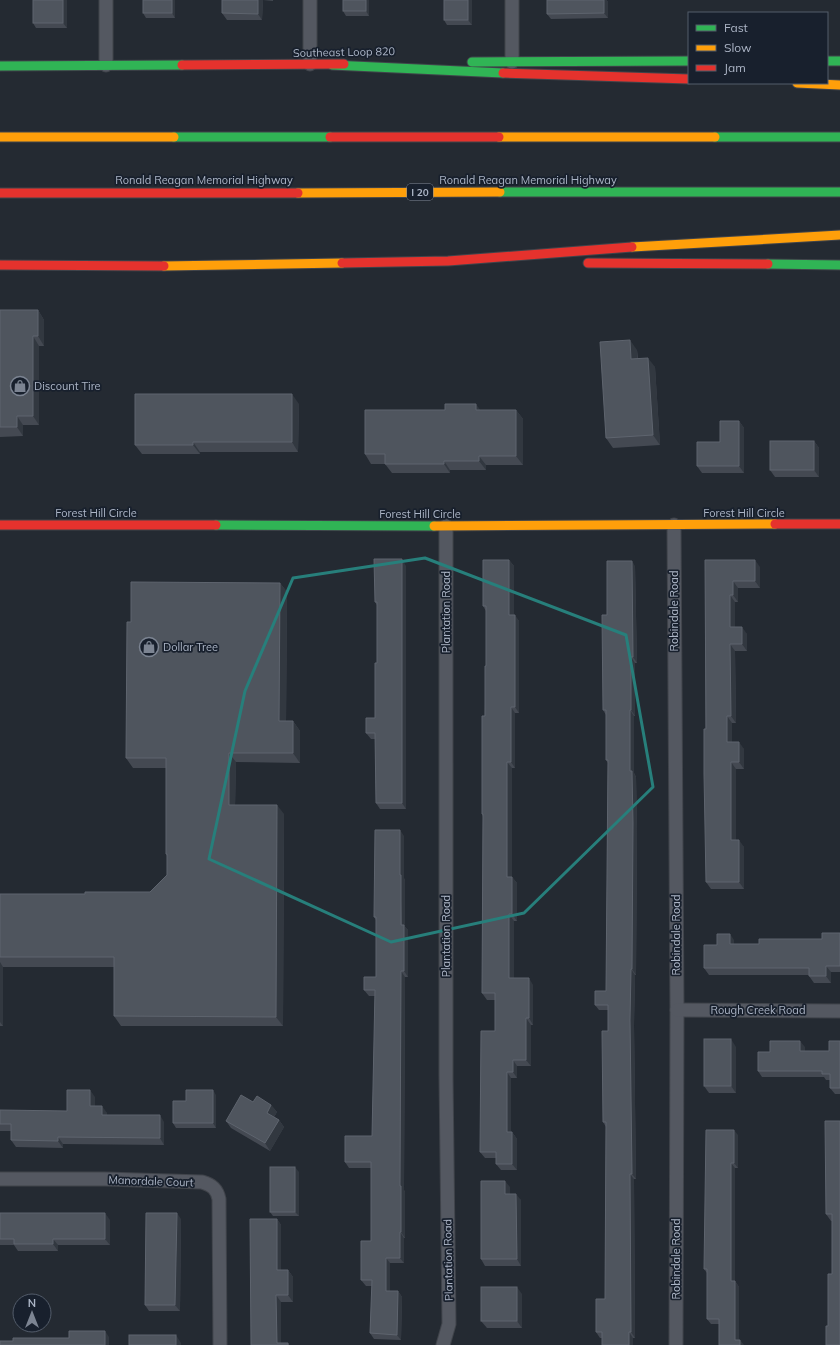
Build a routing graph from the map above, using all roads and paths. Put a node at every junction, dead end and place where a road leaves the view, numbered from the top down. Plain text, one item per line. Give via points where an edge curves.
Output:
1 (106, 0) edge
2 (310, 0) edge
3 (512, 0) edge
4 (688, 61) edge
5 (828, 61) edge
6 (840, 61) edge
7 (512, 62) junction
8 (310, 64) junction
9 (332, 65) junction
10 (0, 66) edge
11 (106, 66) junction
12 (688, 79) edge
13 (818, 84) edge
14 (840, 85) edge
15 (0, 137) edge
16 (840, 137) edge
17 (840, 192) edge
18 (0, 193) edge
19 (840, 235) edge
20 (481, 259) junction
21 (559, 262) dead end
22 (582, 263) dead end
23 (840, 265) edge
24 (0, 266) edge
25 (840, 524) edge
26 (0, 525) edge
27 (674, 525) junction
28 (446, 526) junction
29 (677, 1010) junction
30 (840, 1011) edge
31 (0, 1179) edge
32 (220, 1345) edge
33 (443, 1345) edge
34 (676, 1345) edge

1 - 11 street
2 - 8 street
3 - 7 street
4 - 7 main road, Southeast Loop 820
5 - 6 main road
7 - 9 main road, Southeast Loop 820
8 - 9 main road, Southeast Loop 820
8 - 11 main road, Southeast Loop 820
9 - 12 main road
10 - 11 main road, Southeast Loop 820
13 - 14 main road
15 - 16 main road
17 - 18 main road, Ronald Reagan Memorial Highway / I 20
19 - 20 main road
20 - 21 main road
20 - 24 main road via 406,263 205,266
22 - 23 main road
25 - 27 main road, Forest Hill Circle
26 - 28 main road, Forest Hill Circle
27 - 28 main road, Forest Hill Circle
27 - 29 street, Robindale Road
28 - 33 street, Plantation Road via 448,1324
29 - 30 street, Rough Creek Road
29 - 34 street, Robindale Road
31 - 32 street, Manordale Court via 105,1179 209,1184 217,1191 220,1199

